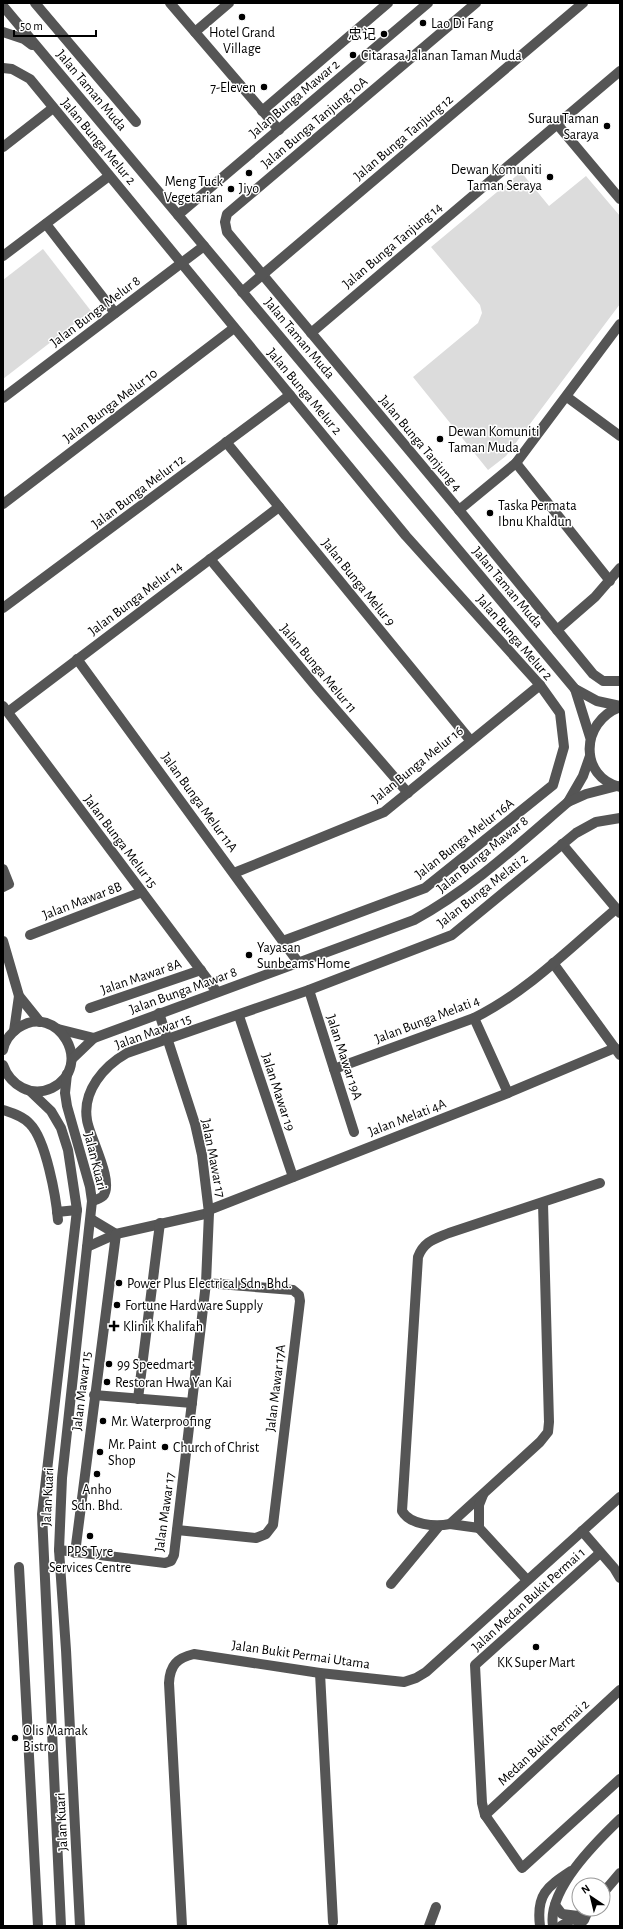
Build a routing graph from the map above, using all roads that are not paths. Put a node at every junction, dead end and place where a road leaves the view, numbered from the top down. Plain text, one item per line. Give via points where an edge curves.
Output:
1 (35, 3) edge
2 (170, 3) edge
3 (229, 3) edge
4 (388, 3) edge
5 (428, 3) edge
6 (476, 3) edge
7 (583, 3) edge
8 (4, 9) edge
9 (3, 32) edge
10 (195, 32) junction
11 (41, 52) junction
12 (3, 68) edge
13 (620, 72) edge
14 (53, 108) junction
15 (262, 111) junction
16 (136, 122) dead end
17 (557, 124) junction
18 (278, 130) junction
19 (3, 147) edge
20 (109, 176) junction
21 (620, 199) edge
22 (178, 215) junction
23 (46, 224) junction
24 (204, 246) junction
25 (3, 256) edge
26 (182, 262) junction
27 (262, 275) junction
28 (242, 292) junction
29 (115, 313) junction
30 (619, 326) edge
31 (234, 328) junction
32 (311, 332) junction
33 (290, 395) junction
34 (567, 397) junction
35 (3, 398) edge
36 (620, 436) edge
37 (226, 442) junction
38 (516, 463) junction
39 (3, 504) edge
40 (279, 507) junction
41 (459, 510) junction
42 (210, 559) junction
43 (620, 568) edge
44 (610, 581) junction
45 (3, 608) edge
46 (557, 630) junction
47 (77, 659) junction
48 (620, 681) edge
49 (540, 685) junction
50 (575, 689) junction
51 (620, 706) edge
52 (5, 709) edge
53 (590, 737) junction
54 (470, 740) junction
55 (564, 747) joint
56 (590, 756) junction
57 (618, 787) edge
58 (408, 793) junction
59 (568, 802) junction
60 (620, 818) edge
61 (562, 844) junction
62 (3, 869) edge
63 (234, 874) junction
64 (3, 887) edge
65 (142, 892) junction
66 (618, 911) edge
67 (30, 935) dead end
68 (283, 941) junction
69 (4, 946) edge
70 (298, 962) junction
71 (553, 963) junction
72 (201, 970) junction
73 (309, 990) junction
74 (217, 992) junction
75 (19, 996) junction
76 (90, 1008) dead end
77 (159, 1013) junction
78 (239, 1016) junction
79 (474, 1018) junction
80 (40, 1022) junction
81 (58, 1029) junction
82 (14, 1031) junction
83 (94, 1038) junction
84 (166, 1040) junction
85 (3, 1050) edge
86 (617, 1051) edge
87 (72, 1059) junction
88 (3, 1065) edge
89 (334, 1069) junction
90 (67, 1074) junction
91 (7, 1080) edge
92 (30, 1091) junction
93 (508, 1093) junction
94 (3, 1110) edge
95 (354, 1132) dead end
96 (292, 1177) junction
97 (600, 1183) dead end
98 (92, 1201) junction
99 (543, 1203) junction
100 (77, 1210) junction
101 (209, 1211) junction
102 (91, 1219) junction
103 (160, 1223) junction
104 (116, 1234) junction
105 (87, 1247) junction
106 (206, 1283) junction
107 (94, 1395) junction
108 (138, 1399) junction
109 (192, 1403) junction
110 (483, 1494) junction
111 (620, 1497) edge
112 (450, 1524) junction
113 (439, 1526) junction
114 (479, 1528) junction
115 (177, 1530) junction
116 (582, 1531) junction
117 (59, 1550) junction
118 (75, 1553) junction
119 (600, 1553) junction
120 (19, 1567) dead end
121 (620, 1578) edge
122 (527, 1580) junction
123 (391, 1584) dead end
124 (320, 1673) junction
125 (620, 1690) edge
126 (620, 1779) edge
127 (485, 1815) junction
128 (620, 1819) edge
129 (575, 1868) junction
130 (620, 1873) edge
131 (611, 1884) edge
132 (555, 1905) junction
133 (436, 1907) dead end
134 (571, 1914) edge
135 (579, 1917) edge
136 (333, 1922) dead end
137 (38, 1926) edge
138 (61, 1926) edge
139 (80, 1926) edge
140 (182, 1926) edge
141 (429, 1926) edge
142 (540, 1926) edge
143 (553, 1926) edge
144 (561, 1926) edge

1 - 16 street
2 - 10 street
3 - 10 street
4 - 15 street
5 - 18 street, Jalan Bunga Mawar 2
6 - 27 street, Jalan Bunga Tanjung 10A via 227,214 227,232
7 - 27 street, Jalan Bunga Tanjung 12
8 - 11 street, Jalan Taman Muda
9 - 11 street via 24,39
10 - 15 street
11 - 22 street, Jalan Taman Muda
12 - 14 street, Jalan Bunga Melur 2 via 12,69 30,79
13 - 17 street, Jalan Bunga Tanjung 14
14 - 19 street
14 - 20 street, Jalan Bunga Melur 2
15 - 18 street
17 - 21 street
17 - 32 street, Jalan Bunga Tanjung 14
18 - 22 street, Jalan Bunga Mawar 2
20 - 23 street
20 - 26 street, Jalan Bunga Melur 2
22 - 24 street, Jalan Taman Muda
23 - 25 street
23 - 29 street
24 - 26 street, Jalan Bunga Melur 8
24 - 28 street, Jalan Taman Muda
26 - 29 street, Jalan Bunga Melur 8
26 - 31 street, Jalan Bunga Melur 2
27 - 28 street, Jalan Bunga Tanjung 12
27 - 32 street, Jalan Bunga Tanjung 4
28 - 50 street, Jalan Taman Muda
29 - 35 street, Jalan Bunga Melur 8
30 - 34 street
31 - 33 street, Jalan Bunga Melur 2
31 - 39 street, Jalan Bunga Melur 10
32 - 41 street, Jalan Bunga Tanjung 4
33 - 37 street, Jalan Bunga Melur 12
33 - 49 street, Jalan Bunga Melur 2 via 406,536
34 - 36 street
34 - 38 street
37 - 40 street, Jalan Bunga Melur 9
37 - 45 street, Jalan Bunga Melur 12
38 - 41 street
38 - 44 street
40 - 42 street, Jalan Bunga Melur 14
40 - 54 street, Jalan Bunga Melur 9
41 - 46 street, Jalan Bunga Tanjung 4
42 - 47 street, Jalan Bunga Melur 14
42 - 58 street, Jalan Bunga Melur 11
43 - 44 street
44 - 46 street
46 - 48 street, Jalan Bunga Tanjung 4 via 593,674 604,681
47 - 52 street, Jalan Bunga Melur 14
47 - 63 street, Jalan Bunga Melur 11A
49 - 54 street, Jalan Bunga Melur 16
49 - 55 street, Jalan Bunga Melur 2 via 560,713
50 - 51 street, Jalan Taman Muda via 597,701
50 - 53 street, Jalan Taman Muda
51 - 53 street via 601,717
52 - 65 street, Jalan Bunga Melur 15
53 - 56 street
54 - 58 street, Jalan Bunga Melur 16
55 - 68 street, Jalan Bunga Melur 16A via 553,785 425,888
56 - 57 street via 595,769 604,779
56 - 59 street, Jalan Bunga Mawar 8 via 583,776
57 - 59 street, Jalan Bunga Mawar 8 via 586,794
58 - 63 street, Jalan Bunga Melur 16 via 384,812
59 - 70 street, Jalan Bunga Mawar 8 via 441,906 414,920
60 - 61 street, Jalan Bunga Melati 2 via 585,826
61 - 66 street
61 - 73 street, Jalan Bunga Melati 2 via 452,935
62 - 64 street via 9,884
63 - 68 street, Jalan Bunga Melur 11A
65 - 67 street, Jalan Mawar 8B
65 - 72 street, Jalan Bunga Melur 15
66 - 71 street, Jalan Bunga Melati 4
68 - 70 street, Jalan Bunga Melur 11A
69 - 75 street
70 - 74 street, Jalan Bunga Mawar 8
71 - 79 street, Jalan Bunga Melati 4 via 498,1006
71 - 86 street
72 - 74 street, Jalan Bunga Melur 15
72 - 76 street, Jalan Mawar 8A
73 - 78 street, Jalan Mawar 15
73 - 89 street, Jalan Mawar 19A
74 - 77 street, Jalan Bunga Mawar 8
75 - 80 street
75 - 82 street
77 - 83 street, Jalan Bunga Mawar 8
77 - 84 street, Jalan Mawar 17
78 - 84 street, Jalan Mawar 15
78 - 96 street, Jalan Mawar 19
79 - 89 street, Jalan Bunga Melati 4
79 - 93 street
80 - 81 street
80 - 82 street via 21,1025
81 - 83 street
81 - 87 street via 66,1037
82 - 85 street
83 - 87 street, Jalan Bunga Mawar 8
84 - 98 street, Jalan Mawar 15 via 127,1053 115,1060 104,1069 94,1085 86,1106 86,1121 102,1161 106,1185 102,1198
84 - 101 street, Jalan Mawar 17 via 195,1124
86 - 93 street, Jalan Melati 4A
87 - 90 street, Jalan Kuari
88 - 91 street
89 - 95 street, Jalan Mawar 19A
90 - 92 street via 51,1088
90 - 98 street, Jalan Kuari via 67,1106
91 - 92 street, Jalan Kuari
92 - 100 street, Jalan Kuari via 51,1111 61,1128 68,1150
93 - 96 street, Jalan Melati 4A
94 - 100 street via 22,1118 35,1129 53,1188 57,1216
96 - 101 street, Jalan Melati 4A
97 - 99 street
98 - 102 street, Jalan Kuari
99 - 110 street via 548,1432
99 - 113 street via 449,1233 421,1248 418,1257 402,1511 404,1516 410,1519
100 - 138 street, Jalan Kuari via 42,1514
101 - 103 street, Jalan Mawar 17
101 - 106 street, Jalan Mawar 17
102 - 104 street
102 - 105 street, Jalan Kuari
103 - 104 street, Jalan Mawar 17
103 - 108 street
104 - 105 street, Jalan Mawar 17
104 - 107 street, Jalan Mawar 15
105 - 117 street, Jalan Kuari via 62,1478
106 - 109 street, Jalan Mawar 17
106 - 115 street, Jalan Mawar 17A via 293,1290 299,1295 300,1301 273,1525 266,1534 256,1538
107 - 108 street
107 - 118 street, Jalan Mawar 15
108 - 109 street
109 - 115 street, Jalan Mawar 17
110 - 112 street
110 - 114 street via 479,1506
111 - 116 street, Jalan Bukit Permai Utama
112 - 113 street
112 - 114 street
113 - 123 street
114 - 122 street
115 - 118 street, Jalan Mawar 17 via 174,1555 171,1561 164,1563
116 - 119 street
116 - 122 street, Jalan Bukit Permai Utama
117 - 118 street, Jalan Mawar 17
117 - 139 street, Jalan Kuari
119 - 121 street
119 - 127 street, Jalan Medan Bukit Permai 1 via 475,1665 482,1803
120 - 137 street
122 - 124 street, Jalan Bukit Permai Utama via 426,1672 416,1678 404,1682
124 - 136 street
124 - 140 street, Jalan Bukit Permai Utama via 194,1654 173,1664 169,1683
125 - 127 street, Medan Bukit Permai 2
126 - 127 street via 522,1868
128 - 129 street
129 - 132 street
129 - 142 street via 545,1891 539,1914
130 - 131 street
132 - 134 street via 562,1914
132 - 143 street
133 - 141 street
135 - 144 street

